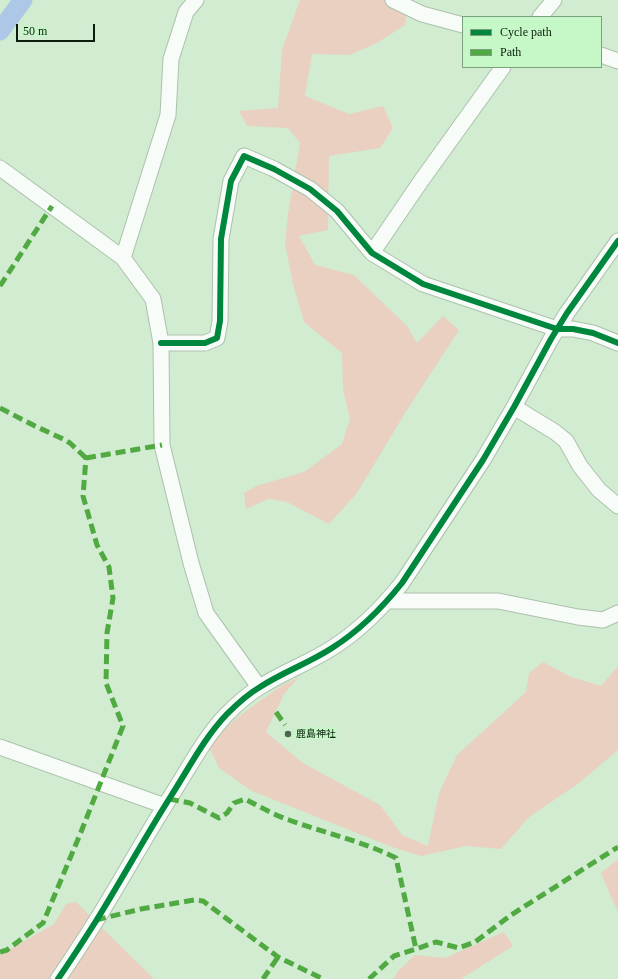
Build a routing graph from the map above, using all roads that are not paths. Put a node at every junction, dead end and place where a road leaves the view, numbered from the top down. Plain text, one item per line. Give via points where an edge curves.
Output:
1 (196, 0) edge
2 (393, 0) edge
3 (554, 0) edge
4 (541, 16) edge
5 (462, 25) edge
6 (602, 55) edge
7 (618, 61) edge
8 (502, 68) edge
9 (0, 168) edge
10 (618, 241) edge
11 (372, 253) junction
12 (123, 258) junction
13 (618, 260) edge
14 (603, 261) junction
15 (557, 329) junction
16 (161, 342) junction
17 (618, 343) edge
18 (514, 407) junction
19 (618, 506) edge
20 (387, 601) junction
21 (618, 613) edge
22 (259, 687) junction
23 (0, 747) edge
24 (165, 806) junction
25 (58, 979) edge

1 - 12 street via 186,12 171,59 168,115
2 - 5 street via 422,14
3 - 4 street
6 - 7 street
8 - 11 street
9 - 12 street
10 - 14 street
11 - 15 street via 423,284
11 - 16 street via 337,212 310,189 244,156 231,181 221,239 220,321 216,338 205,343
12 - 16 street via 153,299
13 - 14 street
14 - 15 street
15 - 17 street via 593,333
15 - 18 street
16 - 22 street via 162,445 191,563 206,613
18 - 19 street via 566,441 580,466 599,490
18 - 20 street via 479,467 402,583
20 - 21 street via 498,601 578,618 603,620
20 - 22 street via 372,617 333,648
22 - 24 street via 227,714 210,735
23 - 24 street
24 - 25 street

